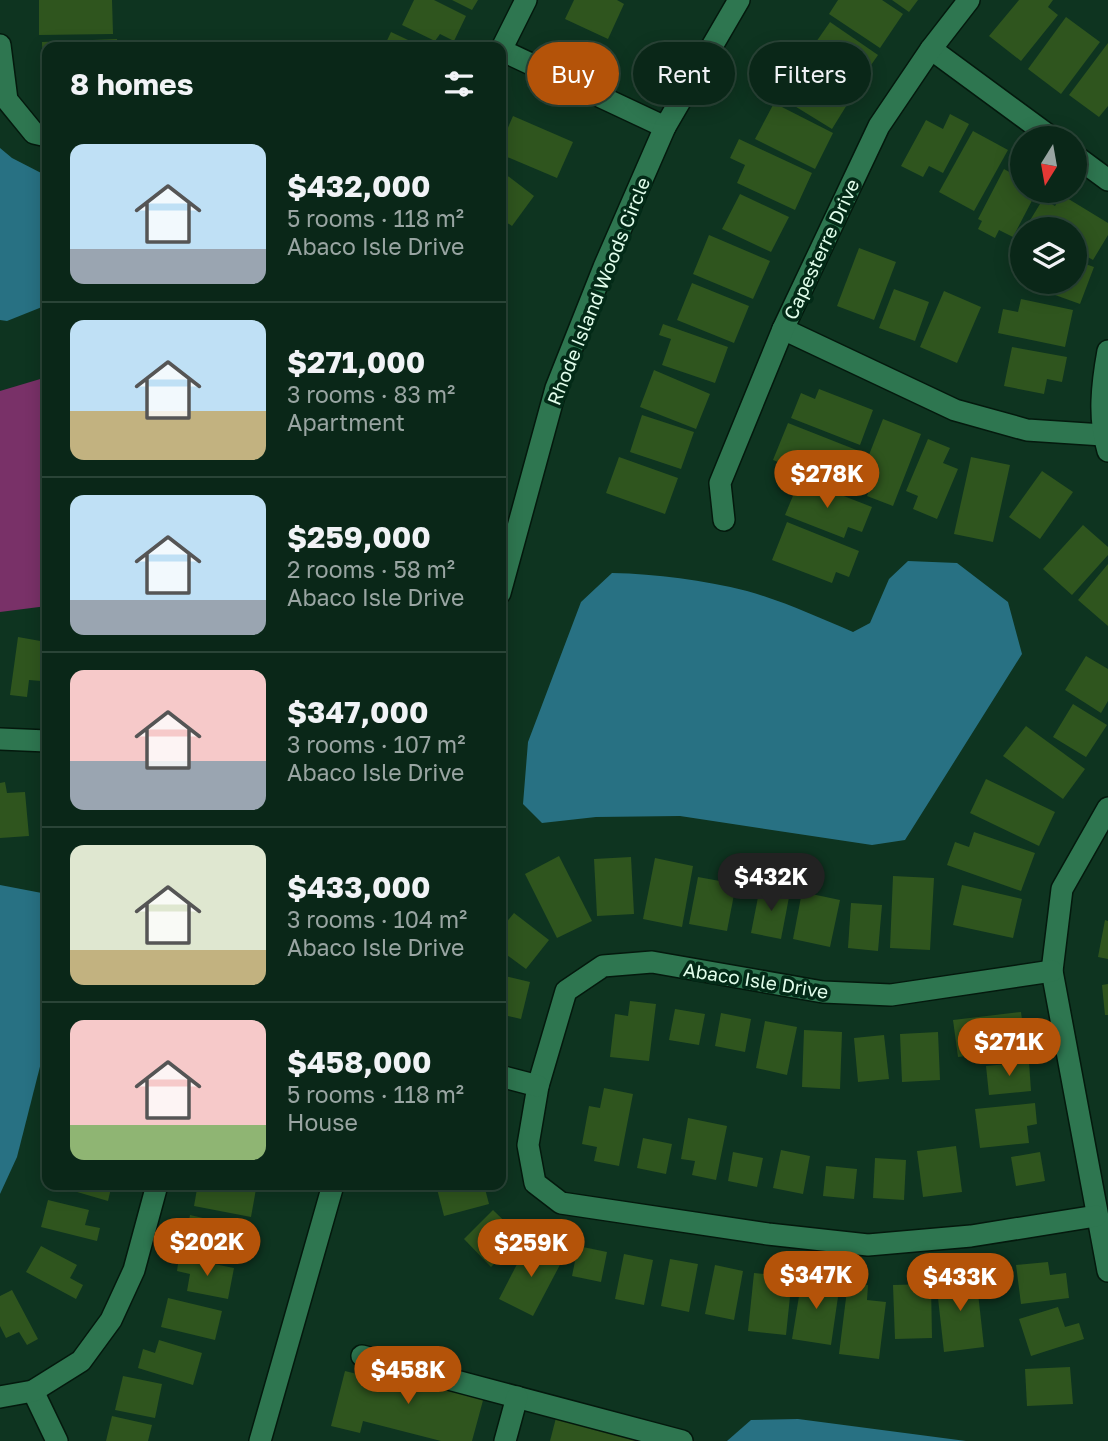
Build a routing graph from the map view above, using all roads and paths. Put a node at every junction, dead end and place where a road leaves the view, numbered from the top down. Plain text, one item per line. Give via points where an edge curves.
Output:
1 (526, 0) edge
2 (969, 0) edge
3 (738, 2) edge
4 (505, 42) edge
5 (0, 46) edge
6 (931, 49) junction
7 (506, 53) edge
8 (1036, 126) edge
9 (665, 127) junction
10 (42, 134) edge
11 (1087, 165) edge
12 (1108, 180) edge
13 (783, 329) junction
14 (1108, 351) edge
15 (1105, 443) edge
16 (724, 520) dead end
17 (506, 571) edge
18 (0, 739) edge
19 (42, 741) edge
20 (1108, 808) edge
21 (1052, 971) junction
22 (506, 1078) edge
23 (538, 1086) junction
24 (156, 1190) edge
25 (332, 1190) edge
26 (1096, 1216) junction
27 (1108, 1271) edge
28 (362, 1356) dead end
29 (33, 1391) junction
30 (0, 1397) edge
31 (517, 1397) junction
32 (57, 1441) edge
33 (260, 1441) edge
34 (505, 1441) edge
35 (682, 1441) edge

1 - 4 street
2 - 6 street, Capesterre Drive
3 - 9 street, Rhode Island Woods Circle
5 - 10 street via 7,100 34,132
6 - 8 street
6 - 13 street, Capesterre Drive via 879,126
7 - 9 street
9 - 17 street, Rhode Island Woods Circle via 556,388
11 - 12 street
13 - 15 street via 955,410 1027,430
13 - 16 street, Capesterre Drive via 720,483
14 - 15 street via 1102,385
18 - 19 street
20 - 21 street via 1062,889
21 - 23 street, Abaco Isle Drive via 891,995 822,992 652,962 603,966 566,990
21 - 26 street
22 - 23 street
23 - 26 street, Abaco Isle Drive via 528,1145 535,1183 561,1203 868,1245 971,1236
24 - 29 street via 134,1270 111,1320 80,1361
25 - 33 street
26 - 27 street
28 - 31 street
29 - 30 street
29 - 32 street
31 - 34 street
31 - 35 street

